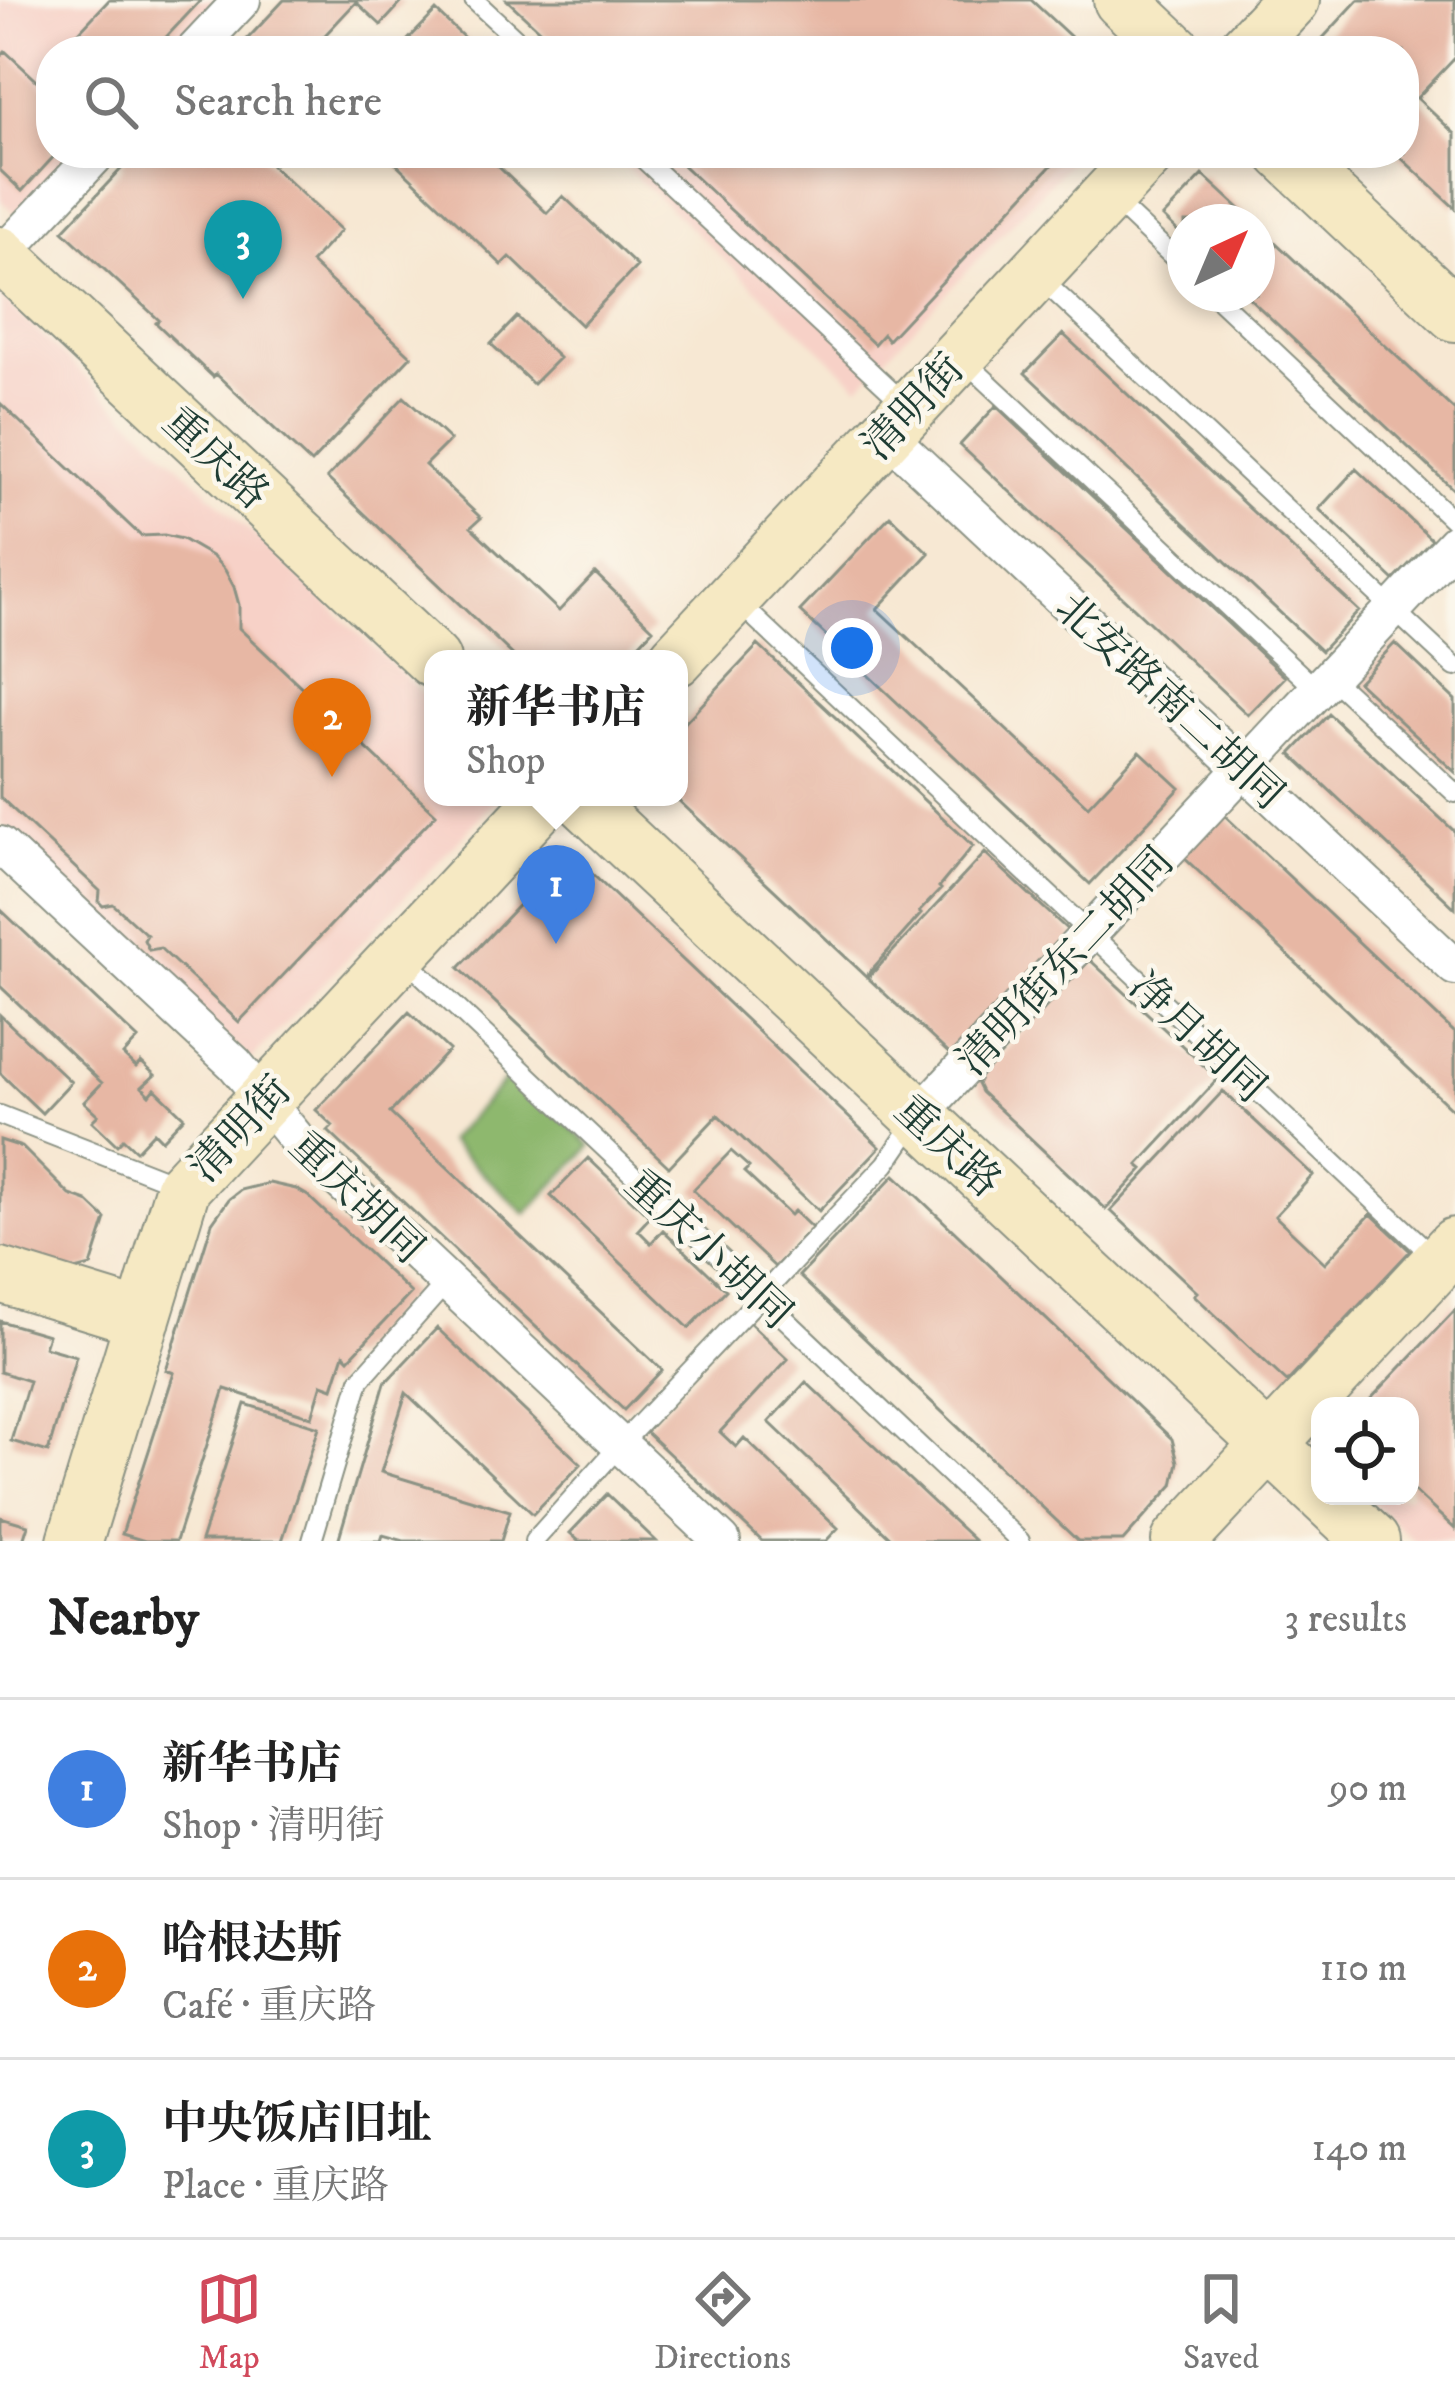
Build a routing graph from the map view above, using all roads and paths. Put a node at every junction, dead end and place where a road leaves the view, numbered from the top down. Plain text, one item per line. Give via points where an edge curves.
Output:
1 (242, 0) edge
2 (475, 0) edge
3 (1121, 0) edge
4 (1292, 0) edge
5 (208, 36) edge
6 (513, 36) edge
7 (1159, 36) edge
8 (1258, 36) edge
9 (84, 168) edge
10 (653, 168) edge
11 (1134, 168) edge
12 (1300, 168) edge
13 (1108, 196) junction
14 (1167, 251) edge
15 (0, 256) edge
16 (1035, 274) junction
17 (1232, 312) edge
18 (1455, 314) edge
19 (960, 355) junction
20 (898, 421) junction
21 (1455, 522) edge
22 (1455, 543) edge
23 (733, 598) junction
24 (1393, 609) junction
25 (684, 650) edge
26 (424, 652) edge
27 (1455, 667) edge
28 (1323, 683) junction
29 (1243, 768) junction
30 (1455, 793) edge
31 (539, 806) edge
32 (589, 806) edge
33 (0, 845) edge
34 (1089, 933) junction
35 (400, 954) junction
36 (1455, 967) edge
37 (264, 1100) junction
38 (0, 1115) edge
39 (918, 1116) junction
40 (183, 1186) junction
41 (1450, 1261) edge
42 (0, 1275) edge
43 (447, 1282) junction
44 (761, 1296) junction
45 (143, 1319) junction
46 (1269, 1444) junction
47 (620, 1445) junction
48 (1311, 1484) edge
49 (1334, 1505) edge
50 (77, 1541) edge
51 (312, 1541) edge
52 (534, 1541) edge
53 (722, 1541) edge
54 (1020, 1541) edge
55 (1179, 1541) edge
56 (1372, 1541) edge

1 - 5 street
2 - 6 lane
3 - 7 street
4 - 8 street
9 - 15 street
10 - 20 lane
11 - 13 street, 清明街
12 - 18 street
13 - 14 lane
13 - 16 street, 清明街
15 - 26 street, 重庆路
16 - 19 street, 清明街
16 - 24 lane
17 - 21 lane
19 - 20 street, 清明街
19 - 28 lane
20 - 23 street, 清明街
20 - 29 street, 北安路南二胡同
22 - 24 street, 清明街东二胡同
23 - 25 street, 清明街
23 - 34 lane, 净月胡同
24 - 27 lane
24 - 28 street, 清明街东二胡同
28 - 29 street, 清明街东二胡同
28 - 30 lane
29 - 34 street, 清明街东二胡同
29 - 36 street, 北安路南二胡同
31 - 35 street, 清明街
32 - 39 street, 重庆路
33 - 37 street, 重庆胡同
34 - 39 street, 清明街东二胡同
34 - 41 lane, 净月胡同
35 - 37 street, 清明街
35 - 44 lane, 重庆小胡同
37 - 40 street, 清明街
37 - 43 street, 重庆胡同
38 - 40 lane
39 - 44 lane, 清明街东二胡同 via 886,1164
39 - 46 street, 重庆路
40 - 45 street, 清明街
41 - 46 street
42 - 45 street
43 - 47 street, 重庆胡同
43 - 51 lane via 359,1380
44 - 47 lane, 清明街东二胡同
44 - 54 lane, 重庆小胡同
45 - 50 street, 清明街
46 - 48 street, 重庆路
46 - 55 street
47 - 52 lane, 清明街东二胡同
47 - 53 street, 重庆胡同
49 - 56 street, 重庆路

